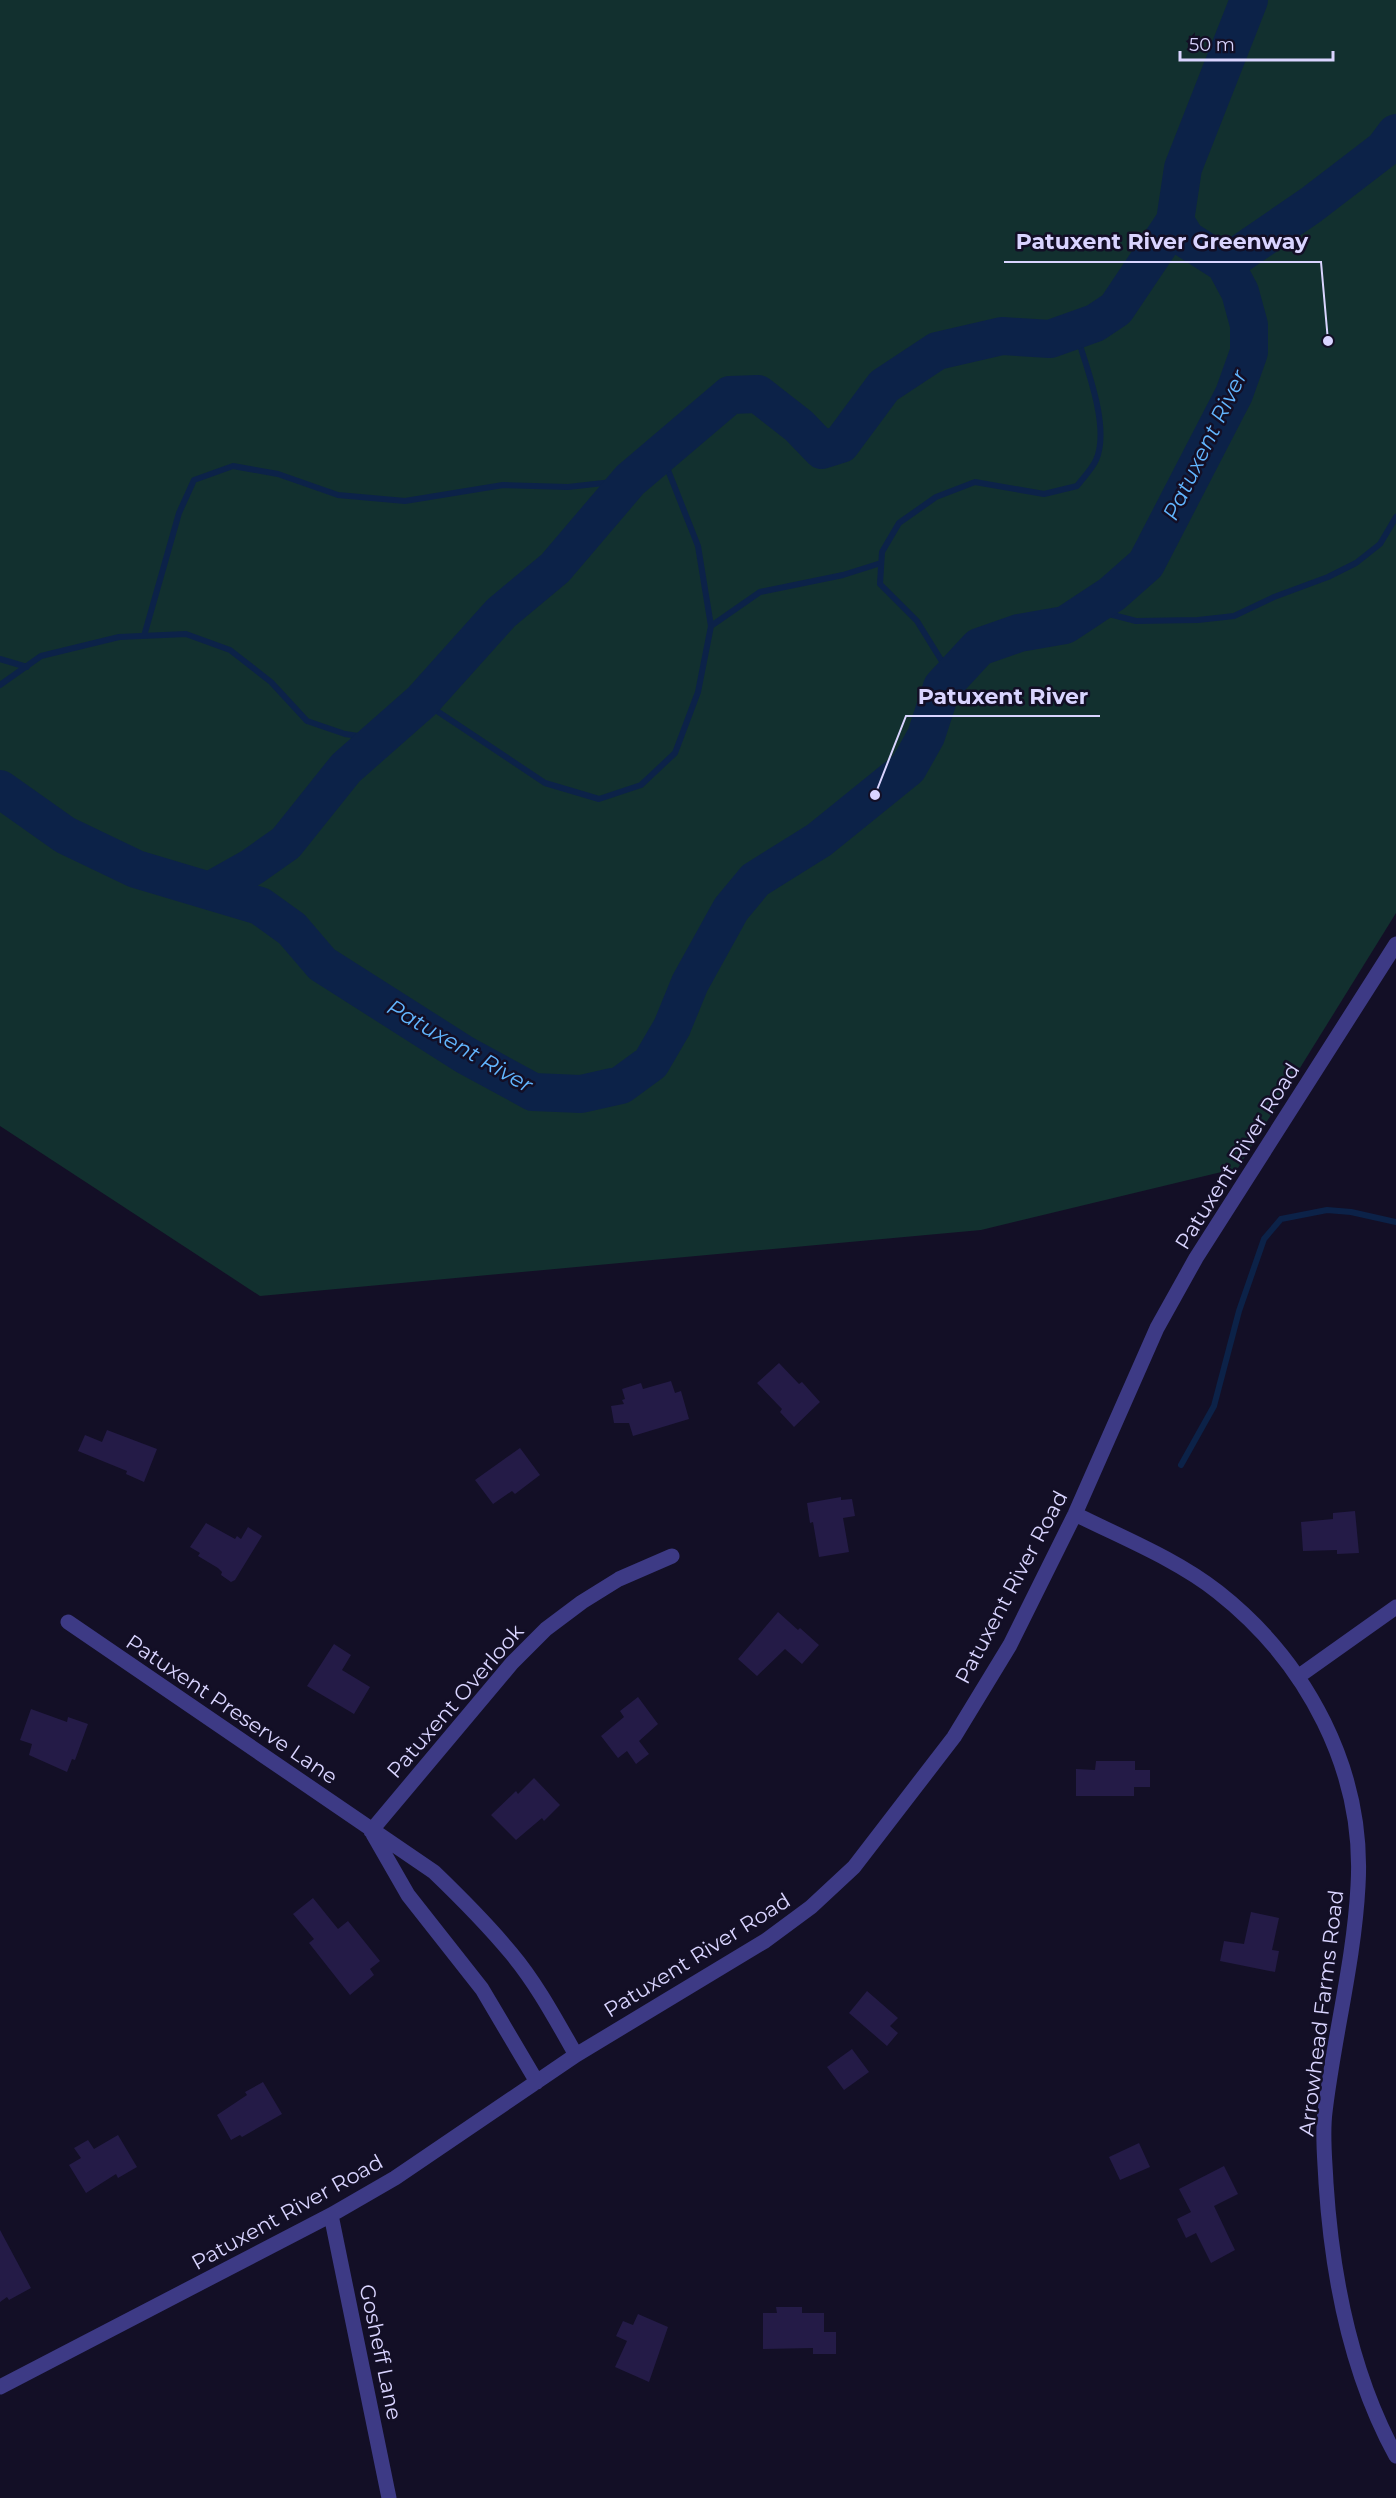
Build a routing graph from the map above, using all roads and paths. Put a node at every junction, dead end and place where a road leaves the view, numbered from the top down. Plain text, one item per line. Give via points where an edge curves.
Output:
1 (1396, 944) edge
2 (1075, 1514) junction
3 (672, 1556) dead end
4 (1396, 1606) edge
5 (68, 1622) dead end
6 (1299, 1676) junction
7 (371, 1831) junction
8 (576, 2055) junction
9 (537, 2082) junction
10 (331, 2215) junction
11 (0, 2387) edge
12 (1396, 2456) edge
13 (390, 2498) edge

1 - 2 street, Patuxent River Road via 1196,1258 1157,1328
2 - 6 street, Arrowhead Farms Road via 1174,1563 1218,1592 1257,1628
2 - 8 street, Patuxent River Road via 1010,1645 954,1737 854,1867 811,1907 765,1941
3 - 7 street, Patuxent Overlook via 619,1579 546,1629 512,1663
4 - 6 street
5 - 7 street, Patuxent Preserve Lane
6 - 12 street, Arrowhead Farms Road via 1338,1753 1357,1839 1353,1941 1324,2115 1328,2215 1348,2332
7 - 8 street, Patuxent Preserve Lane via 434,1872 477,1913 513,1955
7 - 9 street, Patuxent Preserve Lane via 408,1895 482,1989
8 - 9 street, Patuxent River Road
9 - 10 street, Patuxent River Road via 394,2178
10 - 11 street, Patuxent River Road
10 - 13 street, Gosheff Lane

